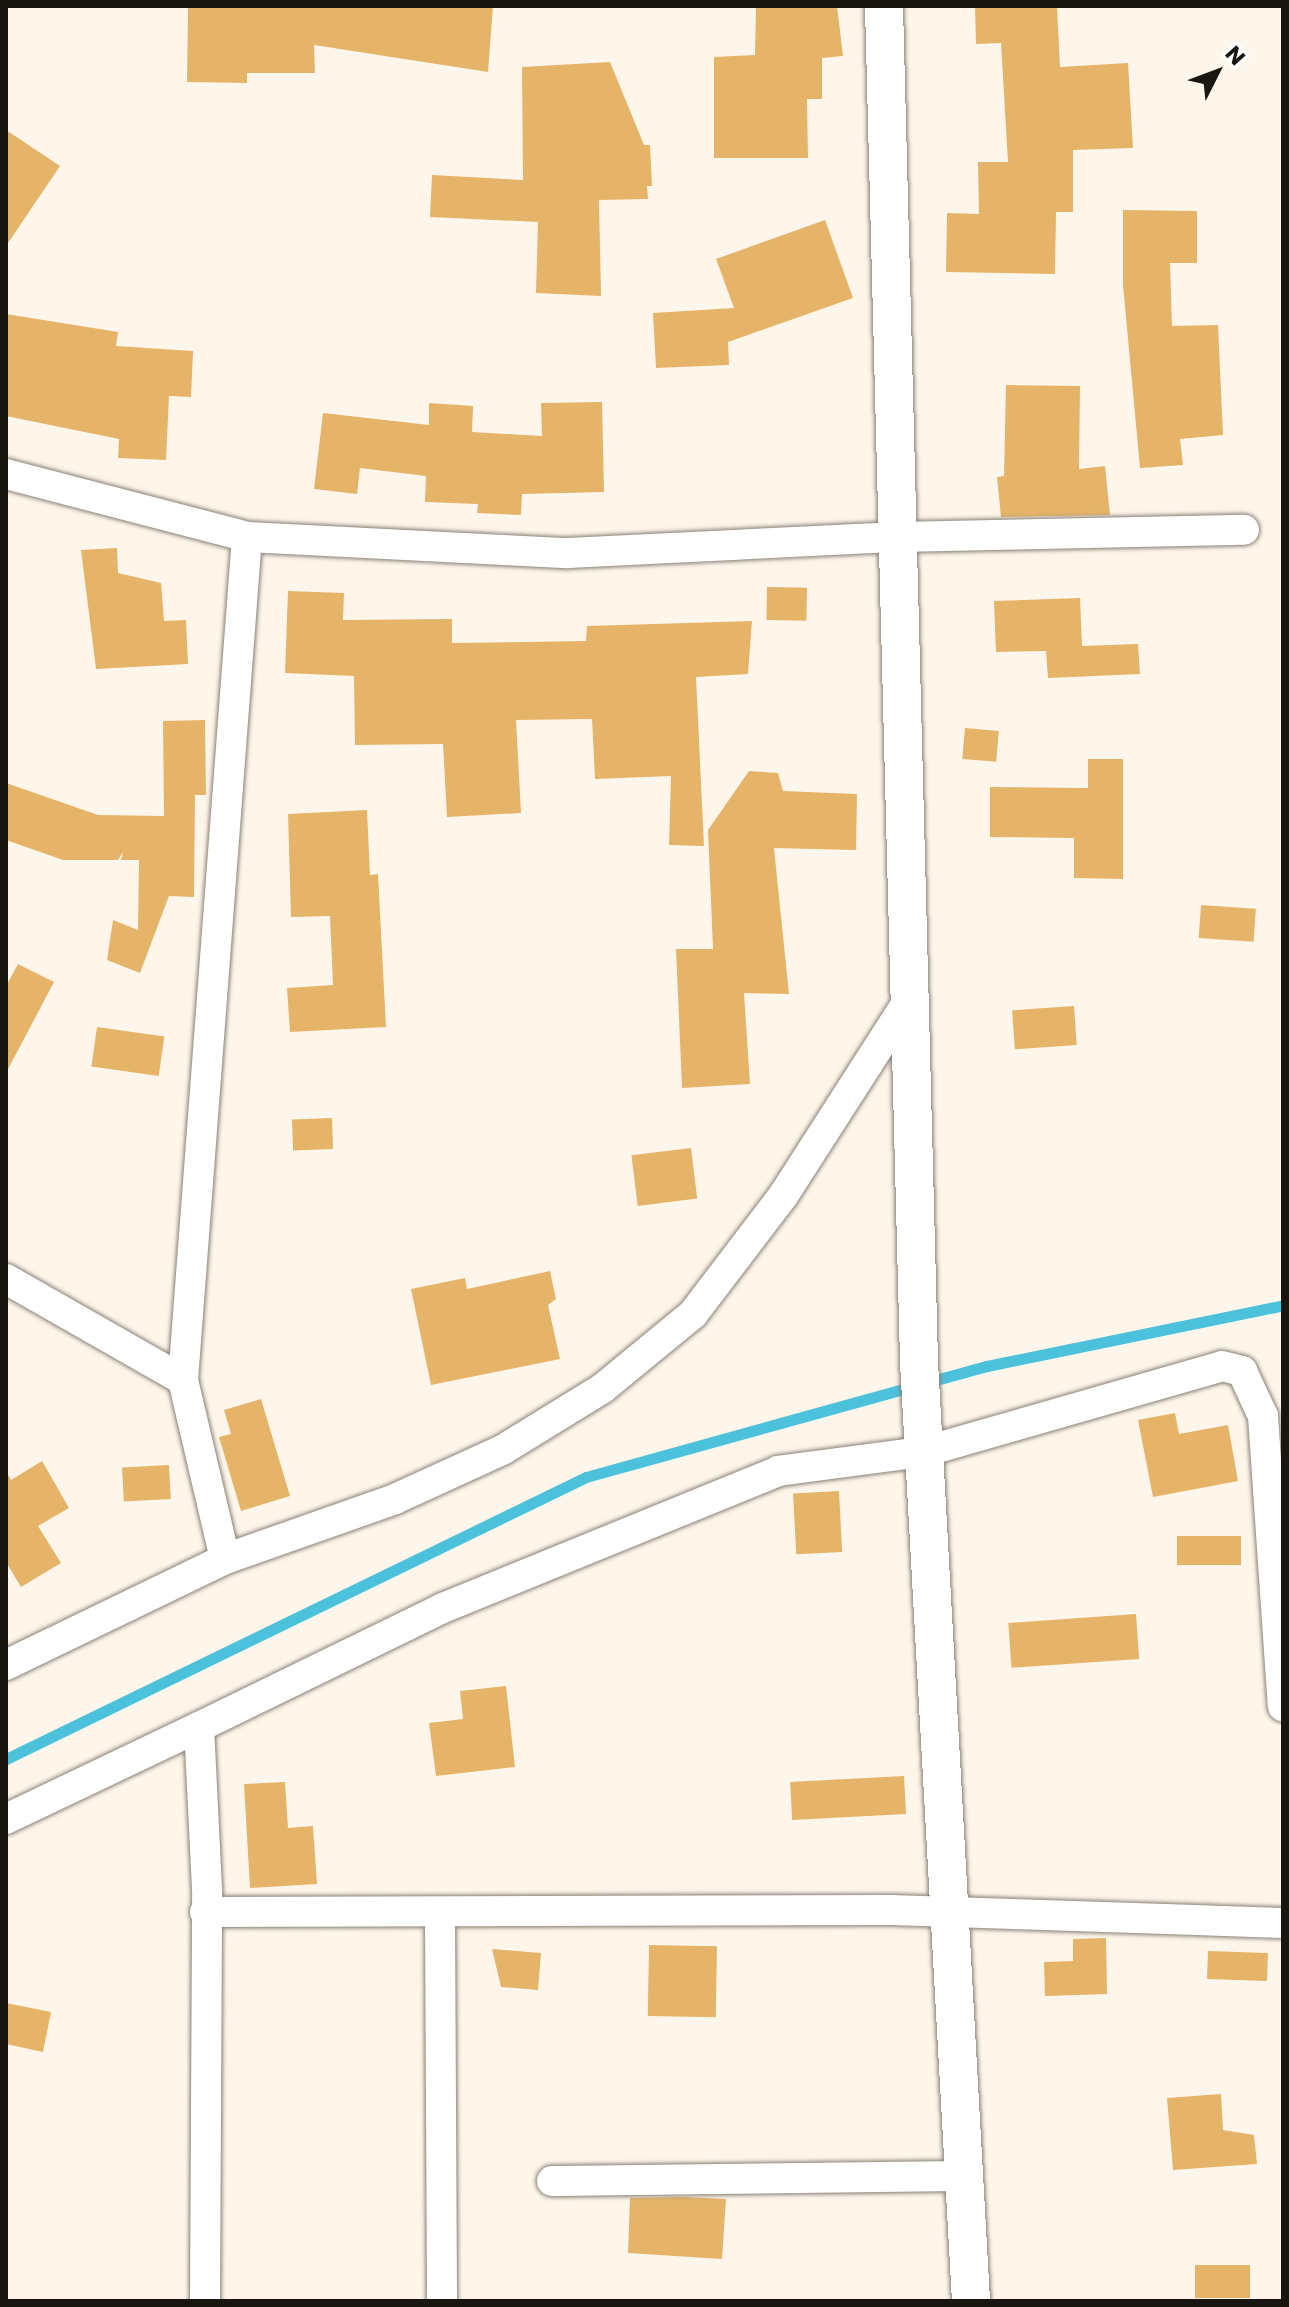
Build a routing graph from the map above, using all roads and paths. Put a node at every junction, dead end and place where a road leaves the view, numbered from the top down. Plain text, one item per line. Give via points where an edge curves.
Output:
1 (884, 6) edge
2 (6, 474) edge
3 (1244, 530) dead end
4 (247, 537) junction
5 (898, 537) junction
6 (910, 998) junction
7 (6, 1279) edge
8 (183, 1380) junction
9 (922, 1438) junction
10 (225, 1559) junction
11 (6, 1665) edge
12 (1283, 1706) edge
13 (199, 1727) junction
14 (6, 1819) edge
15 (953, 1910) junction
16 (205, 1912) junction
17 (440, 1915) junction
18 (1283, 1923) edge
19 (966, 2176) junction
20 (552, 2181) dead end
21 (205, 2301) edge
22 (442, 2301) edge
23 (971, 2301) edge

1 - 5 street
2 - 4 street
3 - 5 street
4 - 5 street via 568,553
4 - 8 street
5 - 6 street
6 - 9 street
6 - 10 street via 783,1196 693,1314 603,1388 504,1449 422,1486
7 - 8 street
8 - 10 street
9 - 12 street via 1222,1366 1242,1371 1263,1416
9 - 13 street via 778,1471 443,1608
9 - 15 street
10 - 11 street
13 - 14 street
13 - 16 street
15 - 17 street
15 - 18 street
15 - 19 street
16 - 17 street
16 - 21 street
17 - 22 street
19 - 20 street
19 - 23 street

